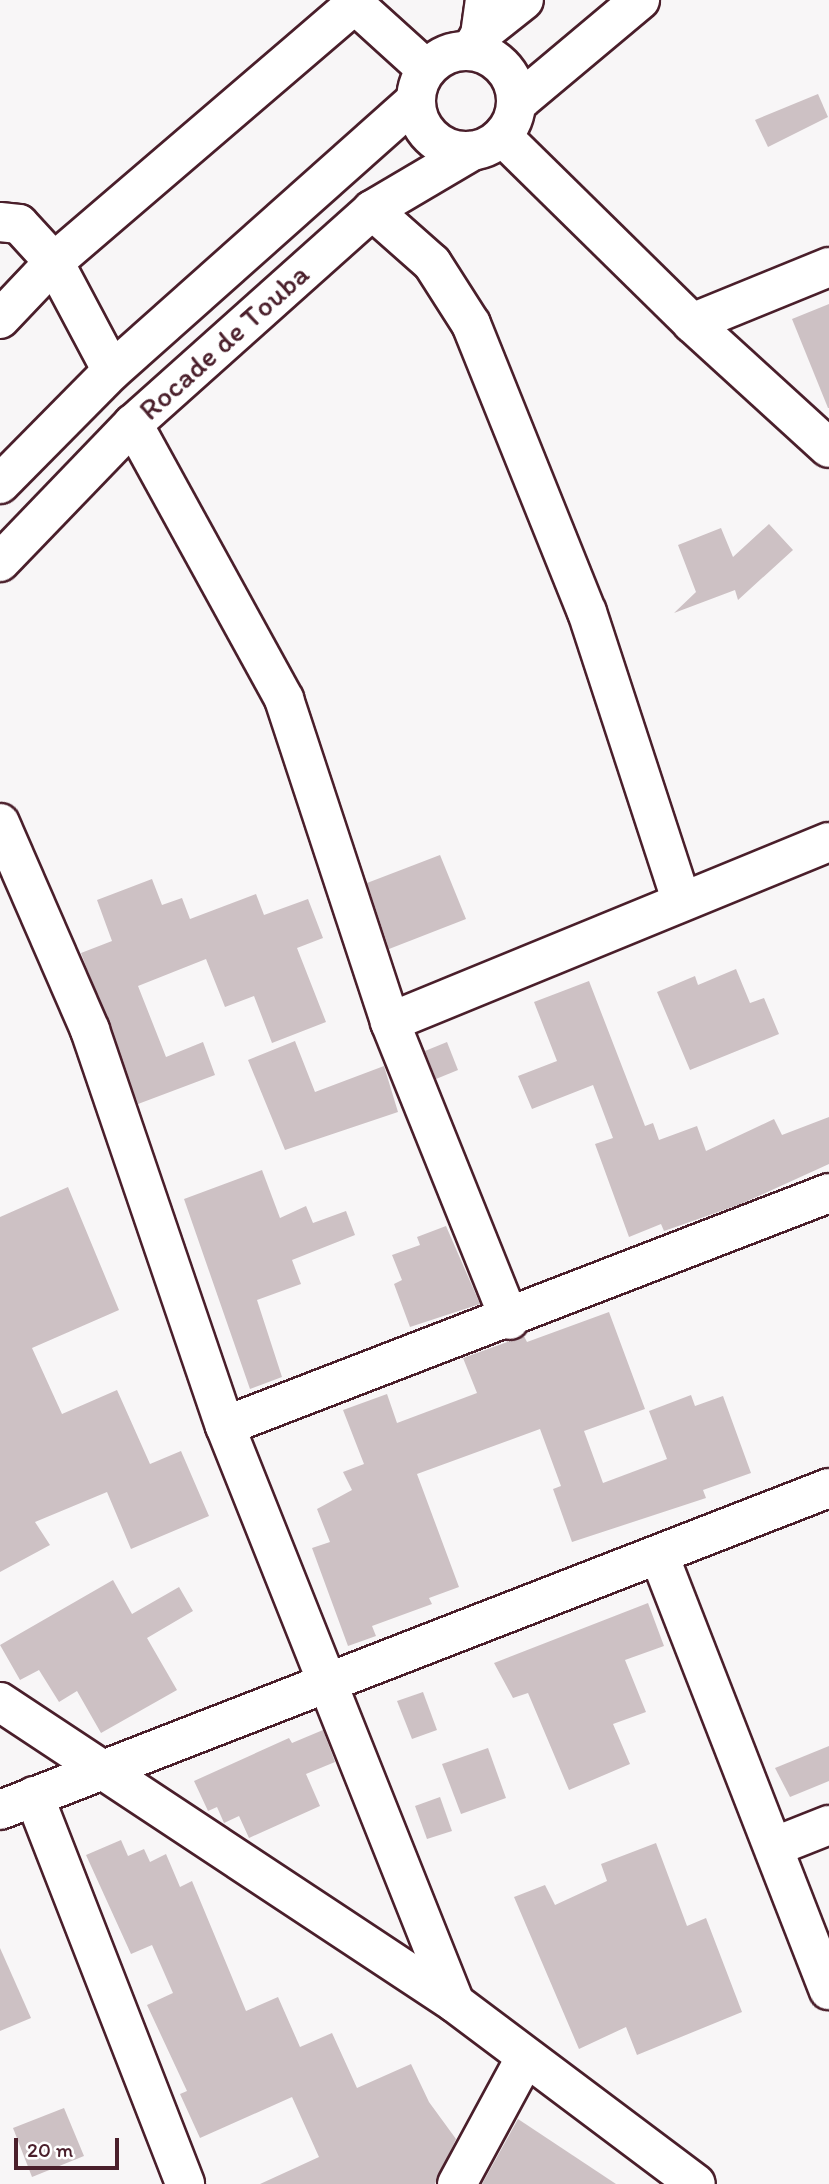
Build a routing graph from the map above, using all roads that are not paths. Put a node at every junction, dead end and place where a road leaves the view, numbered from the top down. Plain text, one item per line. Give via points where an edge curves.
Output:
1 (524, 0) edge
2 (640, 0) edge
3 (352, 2) edge
4 (479, 28) edge
5 (421, 85) junction
6 (497, 130) junction
7 (372, 210) junction
8 (0, 222) edge
9 (54, 262) junction
10 (829, 267) edge
11 (0, 319) edge
12 (692, 323) junction
13 (111, 371) junction
14 (133, 424) junction
15 (829, 447) edge
16 (0, 484) edge
17 (0, 562) edge
18 (0, 823) edge
19 (829, 842) edge
20 (681, 900) junction
21 (390, 1022) junction
22 (829, 1193) edge
23 (510, 1320) junction
24 (225, 1426) junction
25 (829, 1489) edge
26 (659, 1555) junction
27 (330, 1682) junction
28 (0, 1702) edge
29 (103, 1767) junction
30 (17, 1803) edge
31 (829, 1825) edge
32 (776, 1846) junction
33 (829, 1990) edge
34 (455, 2003) junction
35 (525, 2057) junction
36 (185, 2184) edge
37 (457, 2184) edge
38 (696, 2184) edge

1 - 4 street
2 - 6 street, Rocade de Touba
3 - 5 street
3 - 9 street
4 - 5 street, Rocade de Touba via 439,58
4 - 6 street via 504,68
5 - 6 street via 422,125 439,144
5 - 13 street, Rocade de Touba
6 - 7 street, Rocade de Touba
6 - 12 street
7 - 14 street, Rocade de Touba
7 - 20 street via 432,263 471,324 587,612
8 - 9 street via 19,224
9 - 11 street
9 - 13 street
10 - 12 street
12 - 15 street
13 - 16 street, Rocade de Touba
14 - 17 street, Rocade de Touba
14 - 21 street via 284,699
18 - 24 street via 90,1030
19 - 20 street
20 - 21 street
21 - 23 street
22 - 23 street
23 - 24 street
24 - 27 street
25 - 26 street
26 - 27 street
26 - 32 street
27 - 29 street
27 - 34 street
28 - 29 street
29 - 30 street
29 - 34 street
30 - 36 street
31 - 32 street
32 - 33 street
34 - 35 street
35 - 37 street
35 - 38 street

